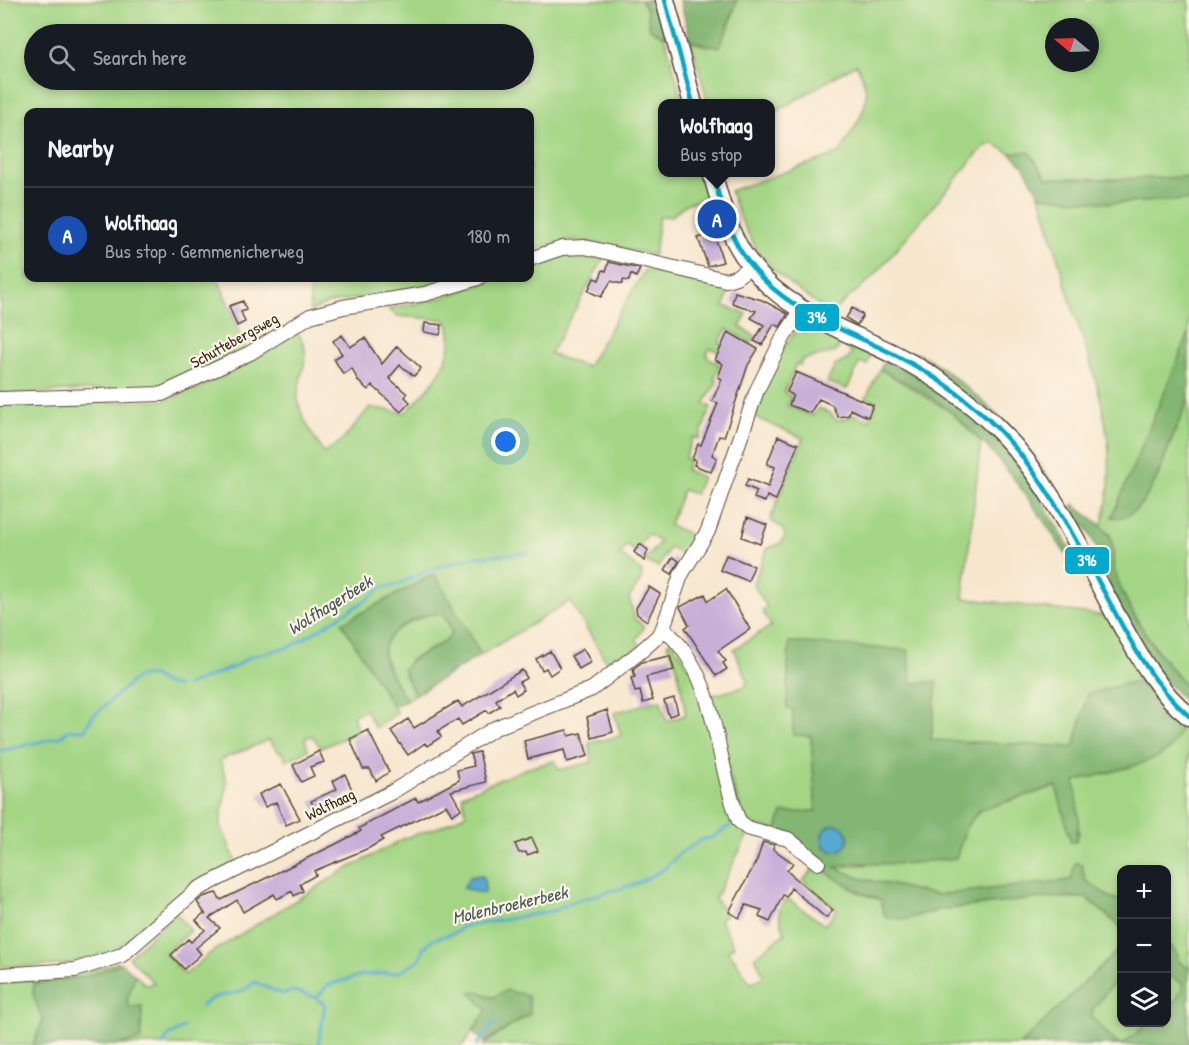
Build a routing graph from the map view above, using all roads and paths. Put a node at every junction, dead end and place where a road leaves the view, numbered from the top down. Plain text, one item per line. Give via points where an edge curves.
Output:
1 (665, 0) edge
2 (692, 99) edge
3 (713, 177) edge
4 (534, 258) edge
5 (751, 266) junction
6 (465, 282) edge
7 (802, 310) junction
8 (0, 399) edge
9 (663, 628) junction
10 (1189, 716) edge
11 (818, 863) dead end
12 (0, 975) edge

1 - 2 main road
3 - 5 main road via 729,229
4 - 5 street via 562,248 585,247 726,279
5 - 7 main road via 770,288
6 - 8 street, Schuttebergsweg via 411,298 343,307 310,316 250,353 162,394
7 - 9 street, Wolfhaag via 783,338 752,402 708,531 681,575
7 - 10 main road via 899,357 944,384 999,430 1033,472 1066,525 1145,665
9 - 11 street via 688,657 703,684 740,821 747,828 783,836
9 - 12 street, Wolfhaag via 649,644 592,689 495,728 392,792 198,889 122,955 75,970

